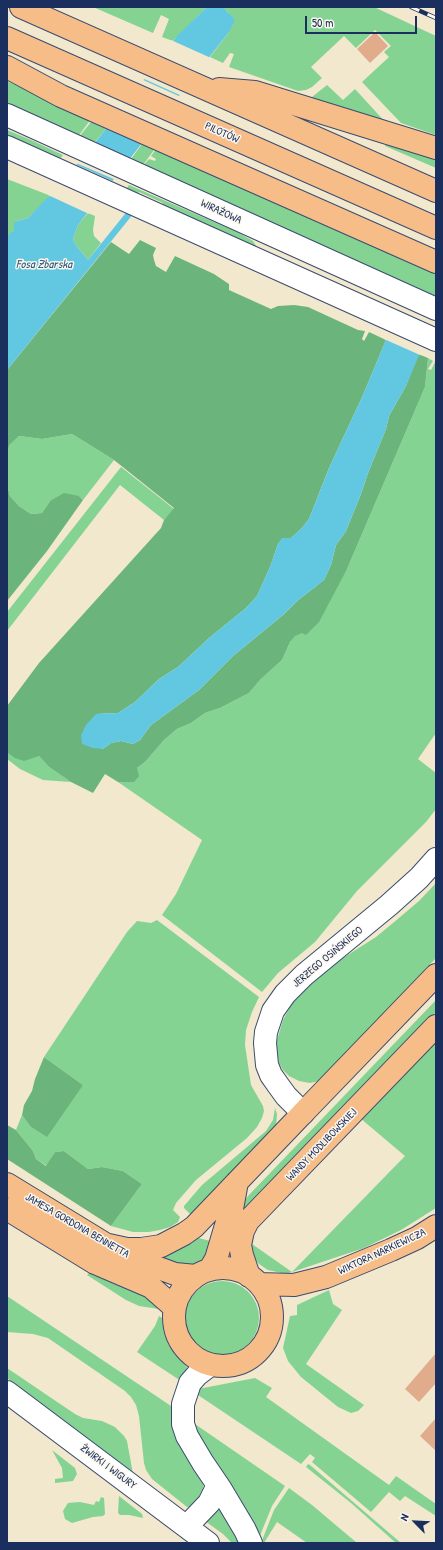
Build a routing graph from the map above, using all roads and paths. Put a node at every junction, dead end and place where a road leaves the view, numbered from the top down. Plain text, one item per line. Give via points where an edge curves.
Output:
1 (21, 7) edge
2 (7, 38) edge
3 (7, 67) edge
4 (203, 88) junction
5 (7, 115) edge
6 (7, 147) edge
7 (436, 148) edge
8 (436, 191) edge
9 (436, 228) edge
10 (436, 262) edge
11 (436, 309) edge
12 (436, 340) edge
13 (436, 859) edge
14 (436, 976) edge
15 (436, 1026) edge
16 (303, 1113) junction
17 (237, 1182) junction
18 (7, 1184) edge
19 (7, 1209) edge
20 (436, 1226) edge
21 (104, 1244) junction
22 (203, 1273) junction
23 (326, 1277) junction
24 (254, 1280) junction
25 (175, 1308) junction
26 (272, 1320) junction
27 (210, 1365) junction
28 (7, 1392) edge
29 (218, 1485) junction
30 (188, 1526) junction
31 (208, 1543) edge
32 (251, 1543) edge

1 - 4 main road
2 - 9 main road, PILOTÓW
3 - 10 main road via 61,96
4 - 7 main road via 255,92
4 - 8 main road
5 - 11 street, WIRAŻOWA
6 - 12 street
13 - 16 street, JERZEGO OSIŃSKIEGO via 389,905 304,975 273,1011 266,1032 267,1065 278,1085
14 - 16 main road
15 - 24 main road, WANDY MODLIBOWSKIEJ via 245,1226 240,1250
16 - 17 main road
17 - 21 main road via 194,1227 162,1246 141,1249
17 - 22 main road via 232,1209 216,1260
18 - 21 main road, JAMESA GORDONA BENNETTA
19 - 25 main road, JAMESA GORDONA BENNETTA via 95,1263 151,1287
20 - 23 main road, WIKTORA NARKIEWICZA via 417,1238
21 - 22 main road, JAMESA GORDONA BENNETTA via 175,1274
22 - 24 main road via 230,1269
22 - 25 main road via 180,1292
23 - 24 main road, WIKTORA NARKIEWICZA via 294,1285
23 - 26 main road, WIKTORA NARKIEWICZA via 287,1302
24 - 26 main road via 268,1296
25 - 27 main road via 174,1322 181,1342 196,1359
26 - 27 main road via 266,1341 248,1359 233,1365
27 - 29 street via 190,1383 182,1414 187,1436
28 - 30 street, ŻWIRKI I WIGURY
29 - 30 street via 209,1503
29 - 32 street
30 - 31 street, ŻWIRKI I WIGURY

